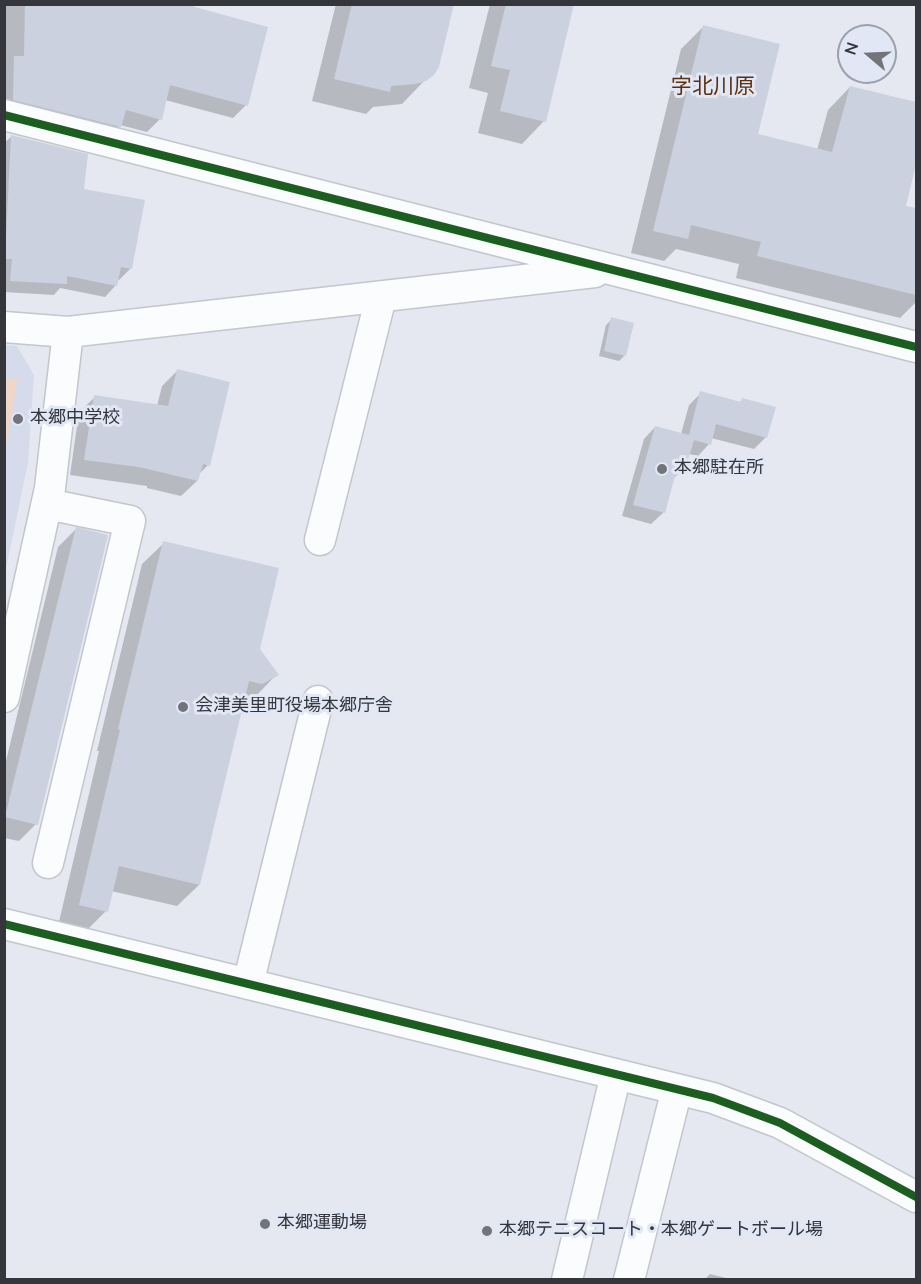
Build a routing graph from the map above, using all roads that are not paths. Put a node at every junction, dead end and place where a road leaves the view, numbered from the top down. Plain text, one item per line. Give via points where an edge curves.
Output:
1 (4, 115) edge
2 (612, 270) junction
3 (381, 297) junction
4 (4, 327) edge
5 (68, 332) junction
6 (916, 347) edge
7 (47, 504) junction
8 (320, 540) dead end
9 (4, 697) edge
10 (318, 701) dead end
11 (48, 863) dead end
12 (4, 924) edge
13 (248, 984) junction
14 (616, 1074) junction
15 (677, 1089) junction
16 (916, 1197) edge
17 (567, 1280) edge
18 (629, 1280) edge

1 - 2 street
2 - 3 street
2 - 6 street
3 - 5 street
3 - 8 street
4 - 5 street
5 - 7 street
7 - 9 street
7 - 11 street via 130,521
10 - 13 street
12 - 13 street
13 - 14 street
14 - 15 street
14 - 17 street
15 - 16 street via 780,1123
15 - 18 street

